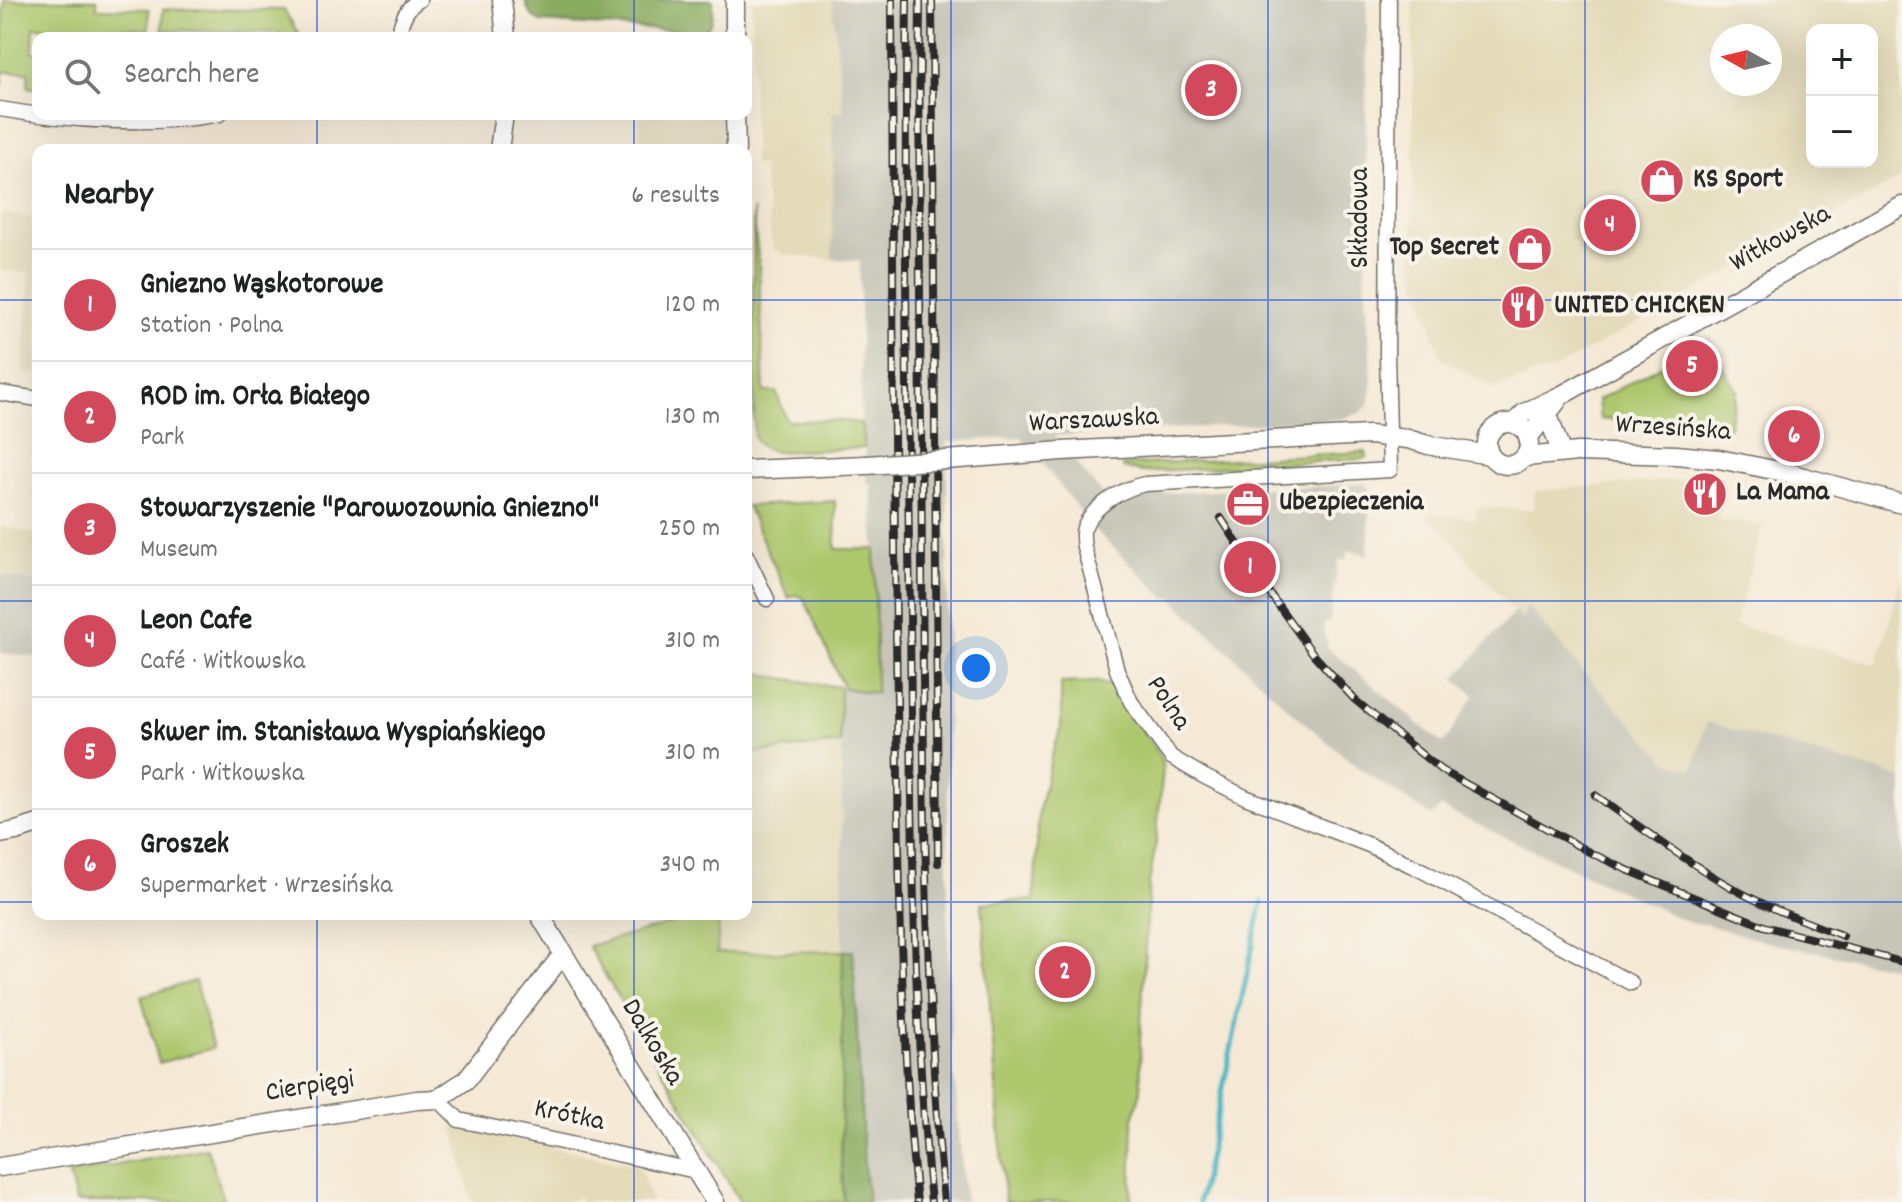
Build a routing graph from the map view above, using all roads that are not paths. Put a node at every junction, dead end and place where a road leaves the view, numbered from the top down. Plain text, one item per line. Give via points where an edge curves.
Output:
1 (419, 0) edge
2 (502, 0) edge
3 (735, 0) edge
4 (1389, 0) edge
5 (399, 32) edge
6 (505, 32) edge
7 (735, 32) edge
8 (0, 109) edge
9 (32, 114) edge
10 (119, 120) edge
11 (169, 120) edge
12 (503, 120) edge
13 (735, 120) edge
14 (500, 144) edge
15 (736, 144) edge
16 (1902, 206) edge
17 (0, 393) edge
18 (1562, 395) junction
19 (32, 398) edge
20 (1547, 412) junction
21 (1514, 423) junction
22 (1390, 436) junction
23 (1528, 438) junction
24 (1489, 446) junction
25 (1559, 446) junction
26 (1578, 452) junction
27 (1525, 457) junction
28 (752, 470) edge
29 (1902, 504) edge
30 (752, 568) edge
31 (767, 599) dead end
32 (32, 826) edge
33 (0, 834) edge
34 (543, 920) edge
35 (563, 954) junction
36 (1631, 983) dead end
37 (438, 1099) junction
38 (0, 1167) edge
39 (696, 1171) junction
40 (715, 1202) edge

1 - 5 street via 409,6
2 - 6 street
3 - 7 street
4 - 22 street, Składowa
8 - 9 street
10 - 11 street
12 - 14 street
13 - 15 street
16 - 18 street, Witkowska
17 - 19 street
18 - 20 street, Witkowska
18 - 21 street, Witkowska
20 - 23 street, Witkowska
20 - 25 street
21 - 23 street
21 - 24 street via 1494,428
22 - 24 street, Warszawska via 1444,447
22 - 28 street, Warszawska, bridge
22 - 36 street, Polna via 1390,470 1145,484 1122,491 1098,509 1084,528 1084,547 1117,670 1131,702 1171,757 1205,777 1396,858
23 - 25 street, Wrzesińska
23 - 27 street
24 - 27 street via 1493,460 1503,465
25 - 26 street, Wrzesińska
26 - 27 street, Wrzesińska
26 - 29 street, Wrzesińska via 1741,463
30 - 31 street
32 - 33 street
34 - 35 street, Dalkoska
35 - 37 street via 466,1080
35 - 39 street, Dalkoska
37 - 38 street, Cierpięgi
37 - 39 street, Krótka via 459,1120
39 - 40 street, Dalkoska

